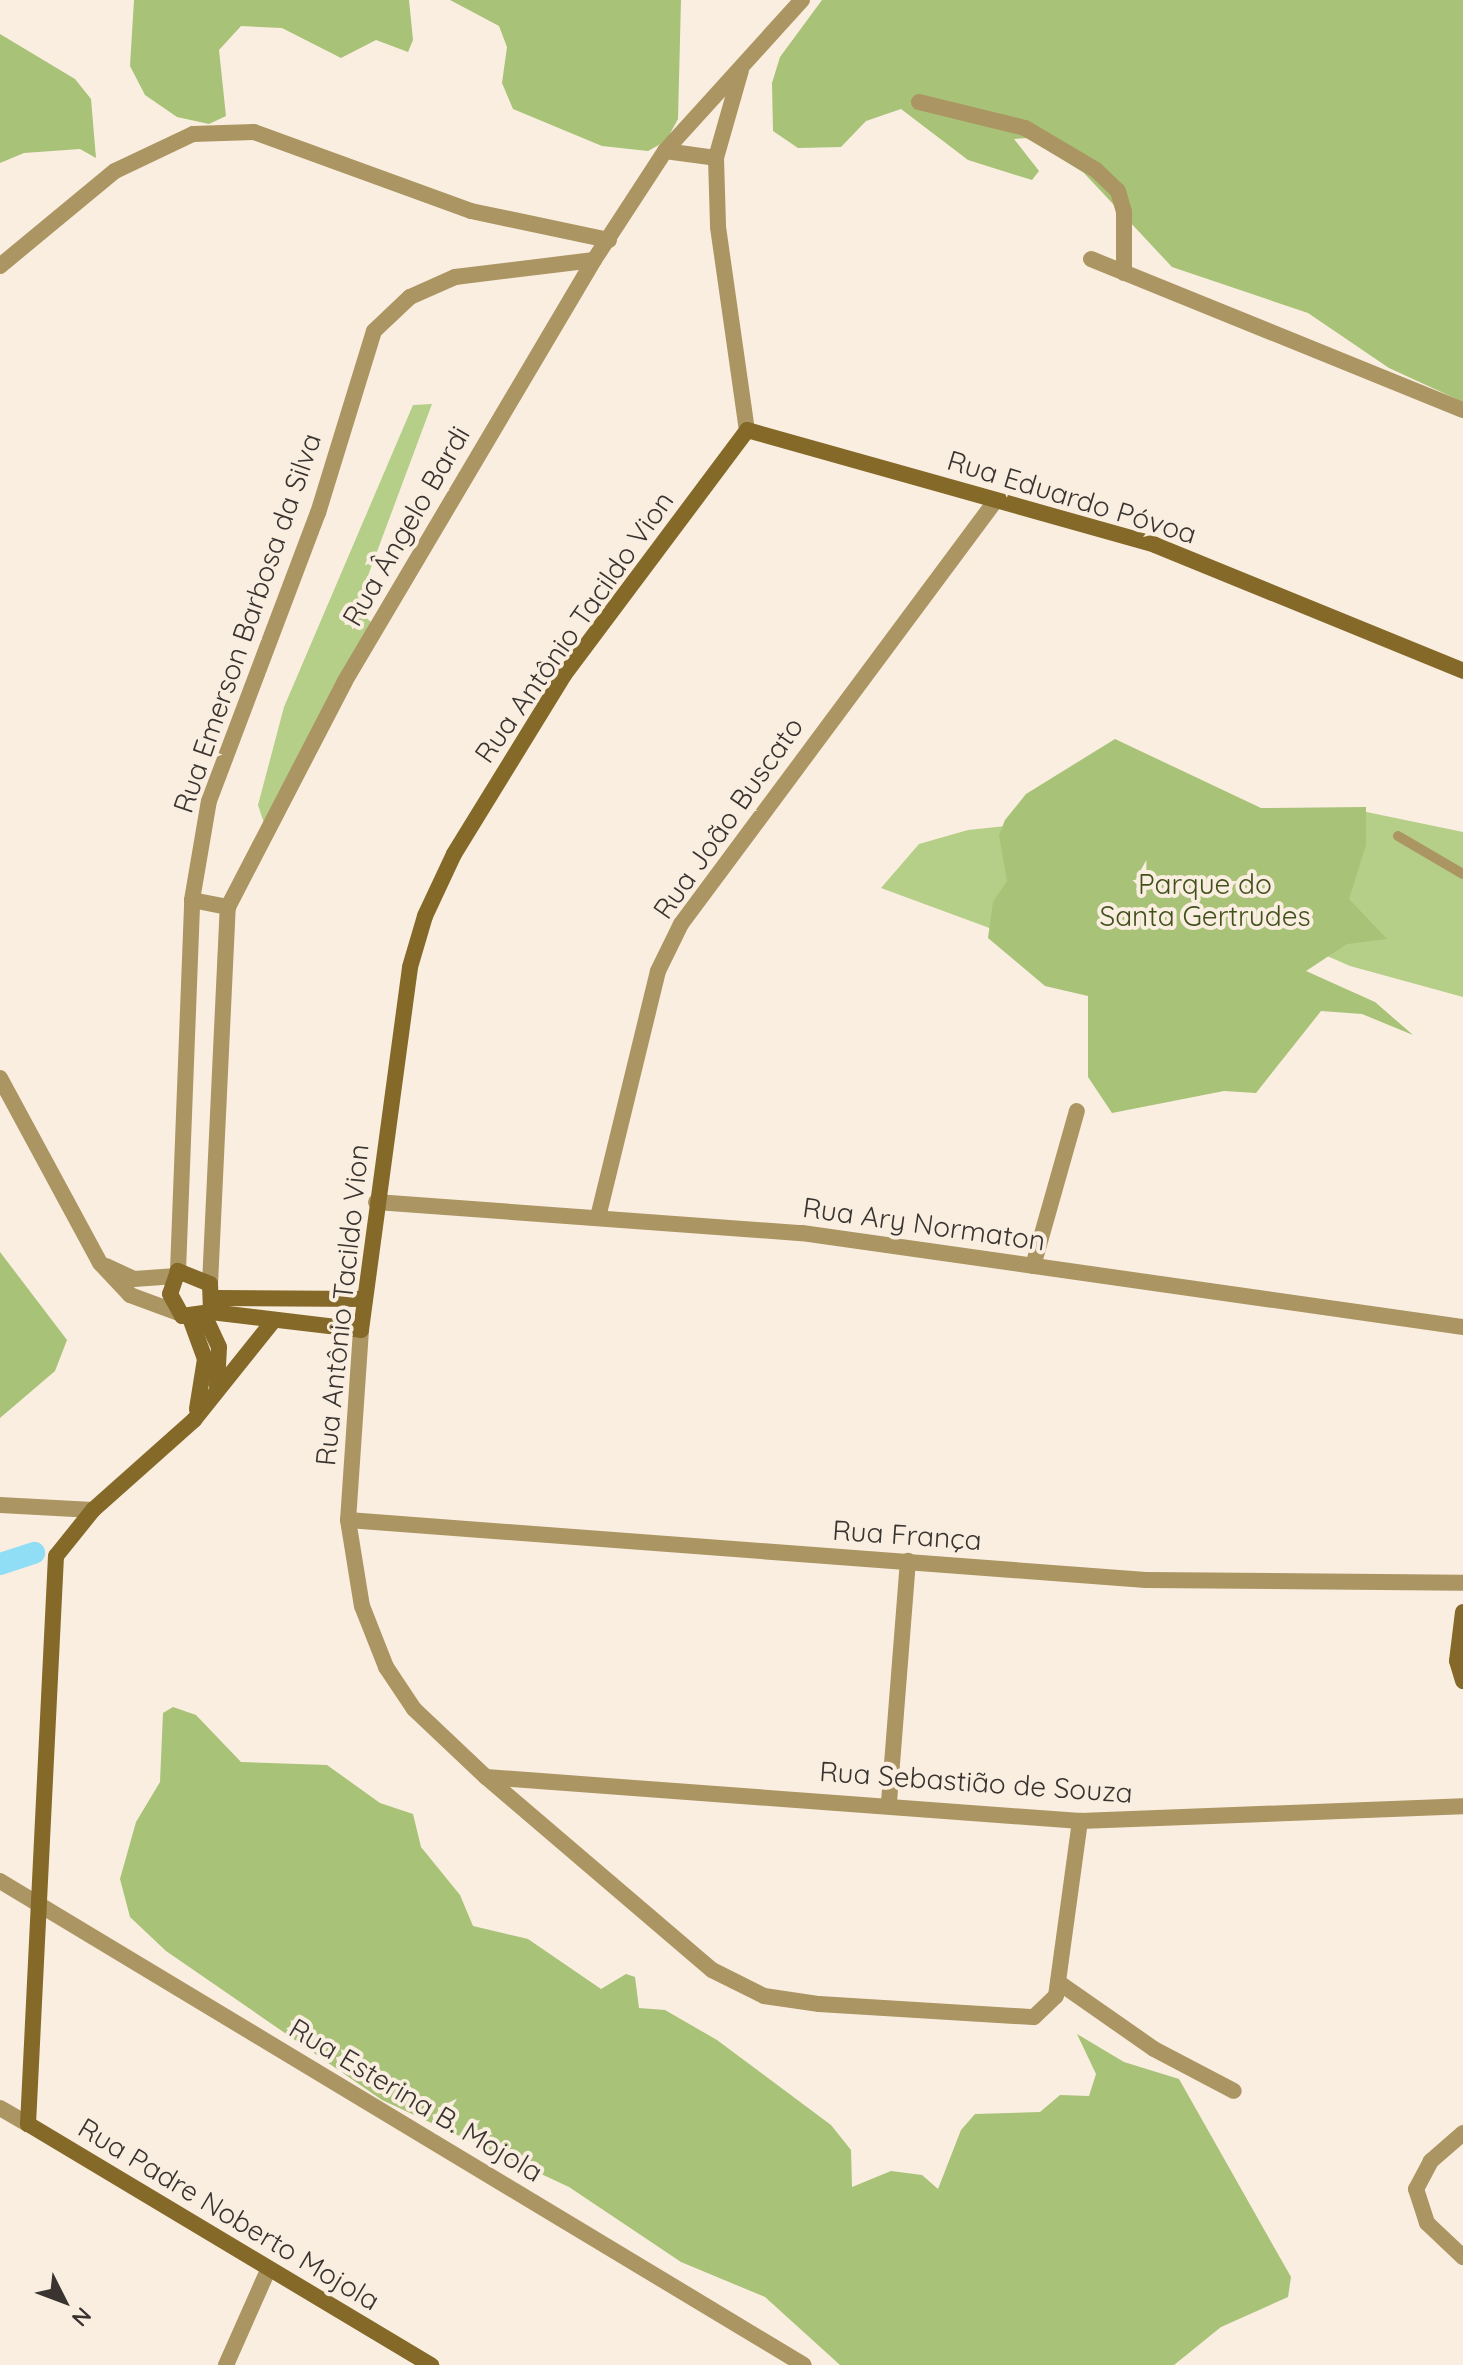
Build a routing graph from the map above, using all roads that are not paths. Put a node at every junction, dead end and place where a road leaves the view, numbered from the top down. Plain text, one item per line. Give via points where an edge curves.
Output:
1 (802, 0) edge
2 (742, 65) junction
3 (919, 102) dead end
4 (665, 151) junction
5 (716, 158) junction
6 (609, 240) junction
7 (1091, 259) dead end
8 (594, 260) junction
9 (0, 266) edge
10 (1124, 273) junction
11 (1463, 410) edge
12 (747, 430) junction
13 (996, 500) junction
14 (1463, 671) edge
15 (1398, 836) dead end
16 (1463, 874) edge
17 (192, 900) junction
18 (228, 907) junction
19 (0, 1078) edge
20 (1077, 1111) dead end
21 (376, 1202) junction
22 (599, 1213) junction
23 (100, 1263) junction
24 (1033, 1266) junction
25 (176, 1274) junction
26 (364, 1299) junction
27 (201, 1307) junction
28 (274, 1320) junction
29 (1463, 1327) edge
30 (361, 1330) junction
31 (217, 1387) junction
32 (194, 1420) junction
33 (0, 1505) edge
34 (93, 1510) junction
35 (348, 1520) junction
36 (908, 1561) junction
37 (1463, 1583) edge
38 (1463, 1612) edge
39 (1463, 1681) edge
40 (486, 1777) junction
41 (889, 1802) junction
42 (1463, 1806) edge
43 (1080, 1821) junction
44 (0, 1881) edge
45 (40, 1904) junction
46 (1058, 1982) junction
47 (1234, 2091) dead end
48 (0, 2108) edge
49 (28, 2124) junction
50 (1463, 2133) edge
51 (1463, 2257) edge
52 (268, 2270) junction
53 (226, 2365) edge
54 (431, 2365) edge
55 (804, 2365) edge

1 - 2 street, Rua Ângelo Bardi
2 - 4 street, Rua Ângelo Bardi
2 - 5 street
3 - 10 street via 1025,128 1096,170 1118,191 1124,212
4 - 5 street
4 - 6 street, Rua Ângelo Bardi
5 - 12 street via 718,227
6 - 8 street, Rua Ângelo Bardi
6 - 9 street via 471,211 254,132 193,134 115,171
7 - 10 street
8 - 17 street, Rua Emerson Barbosa da Silva via 455,277 410,297 374,331 318,513 209,801
8 - 18 street, Rua Ângelo Bardi via 345,681
10 - 11 street
12 - 13 street, Rua Eduardo Póvoa
12 - 21 street, Rua Antônio Tacildo Vion via 564,675 454,854 410,967
13 - 14 street, Rua Eduardo Póvoa via 1155,545
13 - 22 street, Rua João Buscato via 681,924 658,971
15 - 16 lane
17 - 18 street
17 - 25 street, Rua Emerson Barbosa da Silva
18 - 27 street
19 - 23 street
20 - 24 street
21 - 22 street, Rua Ary Normaton
21 - 26 street, Rua Antônio Tacildo Vion
22 - 24 street, Rua Ary Normaton
23 - 25 street via 134,1279
23 - 27 street via 130,1295
24 - 29 street, Rua Ary Normaton
25 - 27 street
25 - 27 street
26 - 27 street
26 - 30 street, Rua Antônio Tacildo Vion
27 - 28 street
27 - 31 street via 219,1347
27 - 32 street via 205,1374
28 - 30 street
28 - 31 street
30 - 35 street, Rua Antônio Tacildo Vion
31 - 32 street
32 - 34 street
33 - 34 street
34 - 45 street via 56,1556 51,1585
35 - 36 street, Rua França
35 - 40 street, Rua Antônio Tacildo Vion via 362,1606 386,1667 414,1709
36 - 37 street, Rua França via 1264,1585
36 - 41 street
38 - 39 street
40 - 41 street, Rua Sebastião de Souza
40 - 46 street, Rua Antônio Tacildo Vion via 712,1970 764,1996 1020,2020 1050,2006
41 - 43 street, Rua Sebastião de Souza
42 - 43 street, Rua Sebastião de Souza
43 - 46 street, Rua Antônio Tacildo Vion
44 - 45 street, Rua Esterina B. Mojola
45 - 49 street
45 - 55 street, Rua Esterina B. Mojola
46 - 47 street via 1154,2049
48 - 49 street, Rua Padre Noberto Mojola
49 - 52 street, Rua Padre Noberto Mojola
50 - 51 street via 1431,2161 1416,2189 1427,2223
52 - 53 street
52 - 54 street, Rua Padre Noberto Mojola

